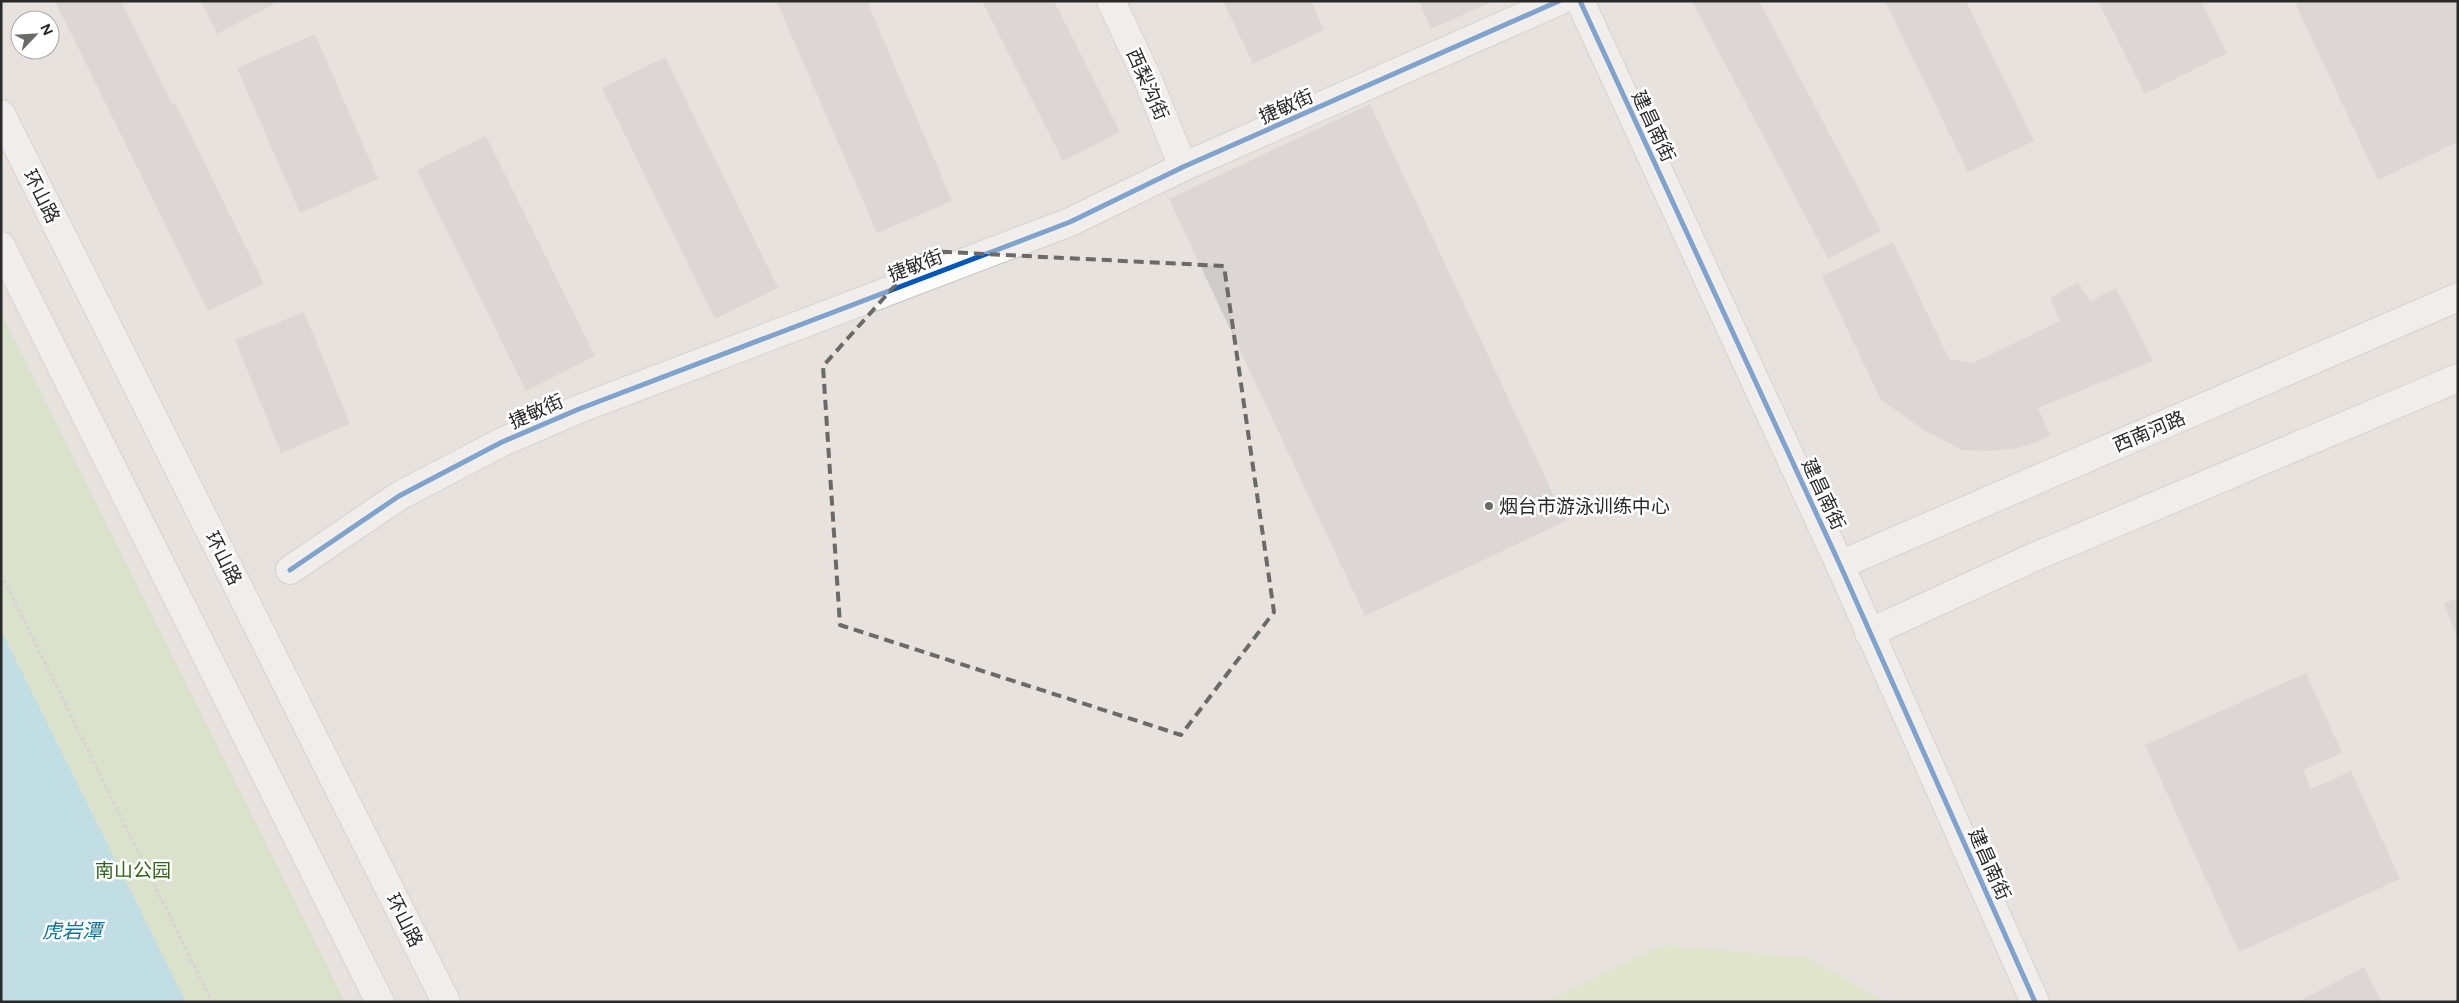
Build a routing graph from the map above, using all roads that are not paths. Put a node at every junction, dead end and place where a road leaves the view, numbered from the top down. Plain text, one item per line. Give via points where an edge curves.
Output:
1 (1111, 1) edge
2 (1559, 1) edge
3 (1580, 1) edge
4 (1, 114) edge
5 (1183, 167) junction
6 (1, 246) edge
7 (2458, 297) edge
8 (2458, 378) edge
9 (1840, 565) junction
10 (290, 570) dead end
11 (1869, 633) junction
12 (380, 1002) edge
13 (446, 1002) edge
14 (2036, 1002) edge

1 - 5 main road, 西梨沟街 via 1149,82
2 - 5 main road, 捷敏街
3 - 9 main road, 建昌南街
4 - 13 main road, 环山路
5 - 10 main road, 捷敏街 via 1070,222 579,409 502,442 399,496
6 - 12 main road
7 - 9 main road, 西南河路
8 - 11 main road via 2032,558
9 - 11 main road, 建昌南街
11 - 14 main road, 建昌南街

